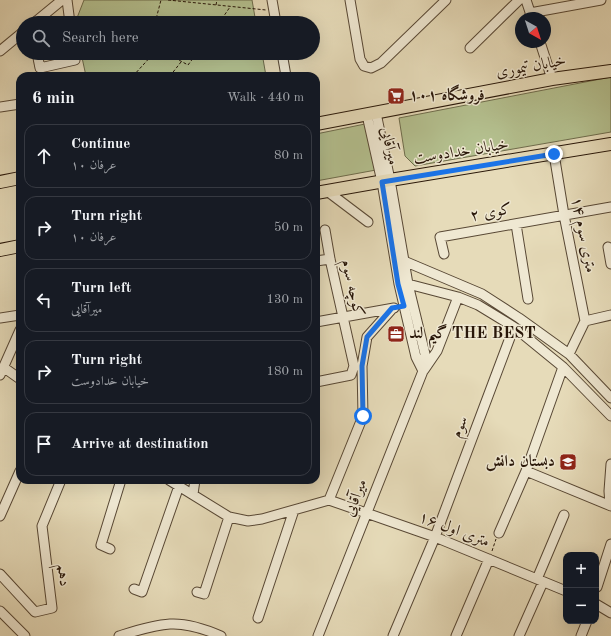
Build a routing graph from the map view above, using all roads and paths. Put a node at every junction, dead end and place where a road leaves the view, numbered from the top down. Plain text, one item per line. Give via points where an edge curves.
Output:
1 (62, 0) edge
2 (67, 0) edge
3 (160, 0) edge
4 (168, 0) edge
5 (198, 0) edge
6 (217, 0) edge
7 (272, 0) edge
8 (350, 0) edge
9 (446, 0) edge
10 (519, 0) edge
11 (526, 0) edge
12 (601, 0) edge
13 (183, 1) edge
14 (198, 3) junction
15 (216, 5) junction
16 (231, 7) junction
17 (274, 11) junction
18 (530, 12) edge
19 (545, 12) edge
20 (43, 16) edge
21 (69, 16) edge
22 (157, 16) edge
23 (224, 16) edge
24 (275, 16) edge
25 (16, 38) edge
26 (470, 48) dead end
27 (542, 48) edge
28 (0, 51) edge
29 (38, 60) edge
30 (75, 60) edge
31 (148, 60) edge
32 (192, 60) edge
33 (283, 60) edge
34 (181, 61) joint
35 (611, 71) edge
36 (137, 72) edge
37 (173, 72) edge
38 (285, 72) edge
39 (552, 79) junction
40 (16, 105) edge
41 (0, 107) edge
42 (372, 114) junction
43 (320, 123) edge
44 (611, 144) edge
45 (554, 154) junction
46 (16, 179) edge
47 (386, 181) junction
48 (0, 182) edge
49 (321, 192) edge
50 (611, 207) edge
51 (564, 215) junction
52 (368, 222) dead end
53 (516, 224) junction
54 (325, 230) dead end
55 (16, 247) edge
56 (608, 247) dead end
57 (0, 250) edge
58 (444, 254) dead end
59 (330, 259) junction
60 (320, 260) edge
61 (399, 261) junction
62 (611, 264) edge
63 (403, 284) junction
64 (458, 297) junction
65 (528, 299) dead end
66 (409, 306) junction
67 (392, 308) junction
68 (611, 315) edge
69 (16, 316) edge
70 (0, 318) edge
71 (344, 318) junction
72 (320, 321) edge
73 (585, 322) junction
74 (514, 327) junction
75 (16, 339) edge
76 (569, 354) junction
77 (563, 366) junction
78 (2, 371) edge
79 (423, 371) junction
80 (16, 377) edge
81 (320, 381) edge
82 (611, 398) edge
83 (611, 416) edge
84 (611, 464) edge
85 (526, 470) junction
86 (16, 480) edge
87 (59, 484) edge
88 (120, 484) edge
89 (175, 484) edge
90 (194, 484) edge
91 (178, 486) junction
92 (610, 490) edge
93 (193, 494) junction
94 (329, 500) junction
95 (610, 506) edge
96 (294, 510) junction
97 (366, 513) junction
98 (564, 515) dead end
99 (0, 516) edge
100 (229, 517) junction
101 (498, 533) joint
102 (435, 537) junction
103 (611, 544) edge
104 (110, 549) dead end
105 (489, 559) junction
106 (0, 574) edge
107 (540, 581) junction
108 (599, 581) edge
109 (134, 589) dead end
110 (563, 590) edge
111 (197, 592) dead end
112 (599, 606) edge
113 (0, 611) edge
114 (611, 613) edge
115 (258, 618) dead end
116 (586, 624) edge
117 (197, 632) edge
118 (25, 636) edge
119 (119, 636) edge
120 (221, 636) edge
121 (318, 636) edge
122 (393, 636) edge
123 (456, 636) edge
124 (519, 636) edge
125 (581, 636) edge

1 - 20 street
2 - 21 street
3 - 22 path
4 - 13 path
5 - 14 path
6 - 15 path
7 - 17 street
8 - 9 street via 360,59 364,66 371,68 381,64
10 - 26 street
11 - 18 street
12 - 19 street
13 - 14 path
14 - 15 path
15 - 16 path
16 - 17 path
16 - 23 path
17 - 24 street
25 - 28 street
27 - 39 street
29 - 30 street via 40,68
31 - 36 path
32 - 34 path via 188,65
33 - 38 street
34 - 37 path
35 - 39 main road, خیابان تیموری
39 - 42 main road, خیابان تیموری
40 - 41 street
42 - 43 main road, خیابان تیموری
42 - 47 street, میرآقایی
44 - 45 main road, خیابان خدادوست
45 - 47 main road, خیابان خدادوست
45 - 51 street, ۱۴ متری سوم
46 - 48 main road
47 - 49 main road, خیابان خدادوست
47 - 61 street, میرآقایی
49 - 52 street
50 - 51 street, کوی ۲
51 - 53 street, کوی ۲
51 - 73 street, ۱۴ متری سوم
53 - 58 street, کوی ۲ via 440,238
53 - 65 street
54 - 59 street, کوچه سوم
55 - 57 main road
56 - 62 street
59 - 60 street
59 - 71 street, کوچه سوم
61 - 63 street, میرآقایی
61 - 76 street via 482,294
63 - 64 street
63 - 66 street, میرآقایی
64 - 74 street via 478,305
64 - 79 street via 437,351
66 - 67 street
66 - 79 street, میرآقایی via 425,354
67 - 71 street
67 - 94 street via 367,337 362,366 363,416
68 - 73 street
69 - 70 street
71 - 72 street
71 - 81 street, کوچه سوم via 354,366 351,375
73 - 76 street
74 - 77 street
74 - 102 street, سوم
75 - 78 street
76 - 82 street
77 - 83 street
77 - 85 street
78 - 80 street
79 - 97 street, میرآقایی
84 - 92 street
85 - 95 street
85 - 101 street
86 - 99 street
87 - 106 street, دهم via 42,526 52,608 35,612
88 - 104 street via 100,546
89 - 91 street
90 - 93 street
91 - 93 street
91 - 109 street via 142,592
92 - 95 street
93 - 100 street
94 - 96 street
94 - 97 street, ۱۶ متری اول
96 - 100 street via 248,521
96 - 115 street
97 - 102 street, ۱۶ متری اول
97 - 121 street, میرآقایی
98 - 107 street
100 - 111 street via 204,594
101 - 105 path
102 - 105 street, ۱۶ متری اول
102 - 122 street, سوم
103 - 108 street
105 - 107 street, ۱۶ متری اول
105 - 123 street
107 - 110 street, ۱۶ متری اول
107 - 124 street
112 - 114 street
113 - 118 street
116 - 125 street
117 - 119 street via 170,624
117 - 120 street

